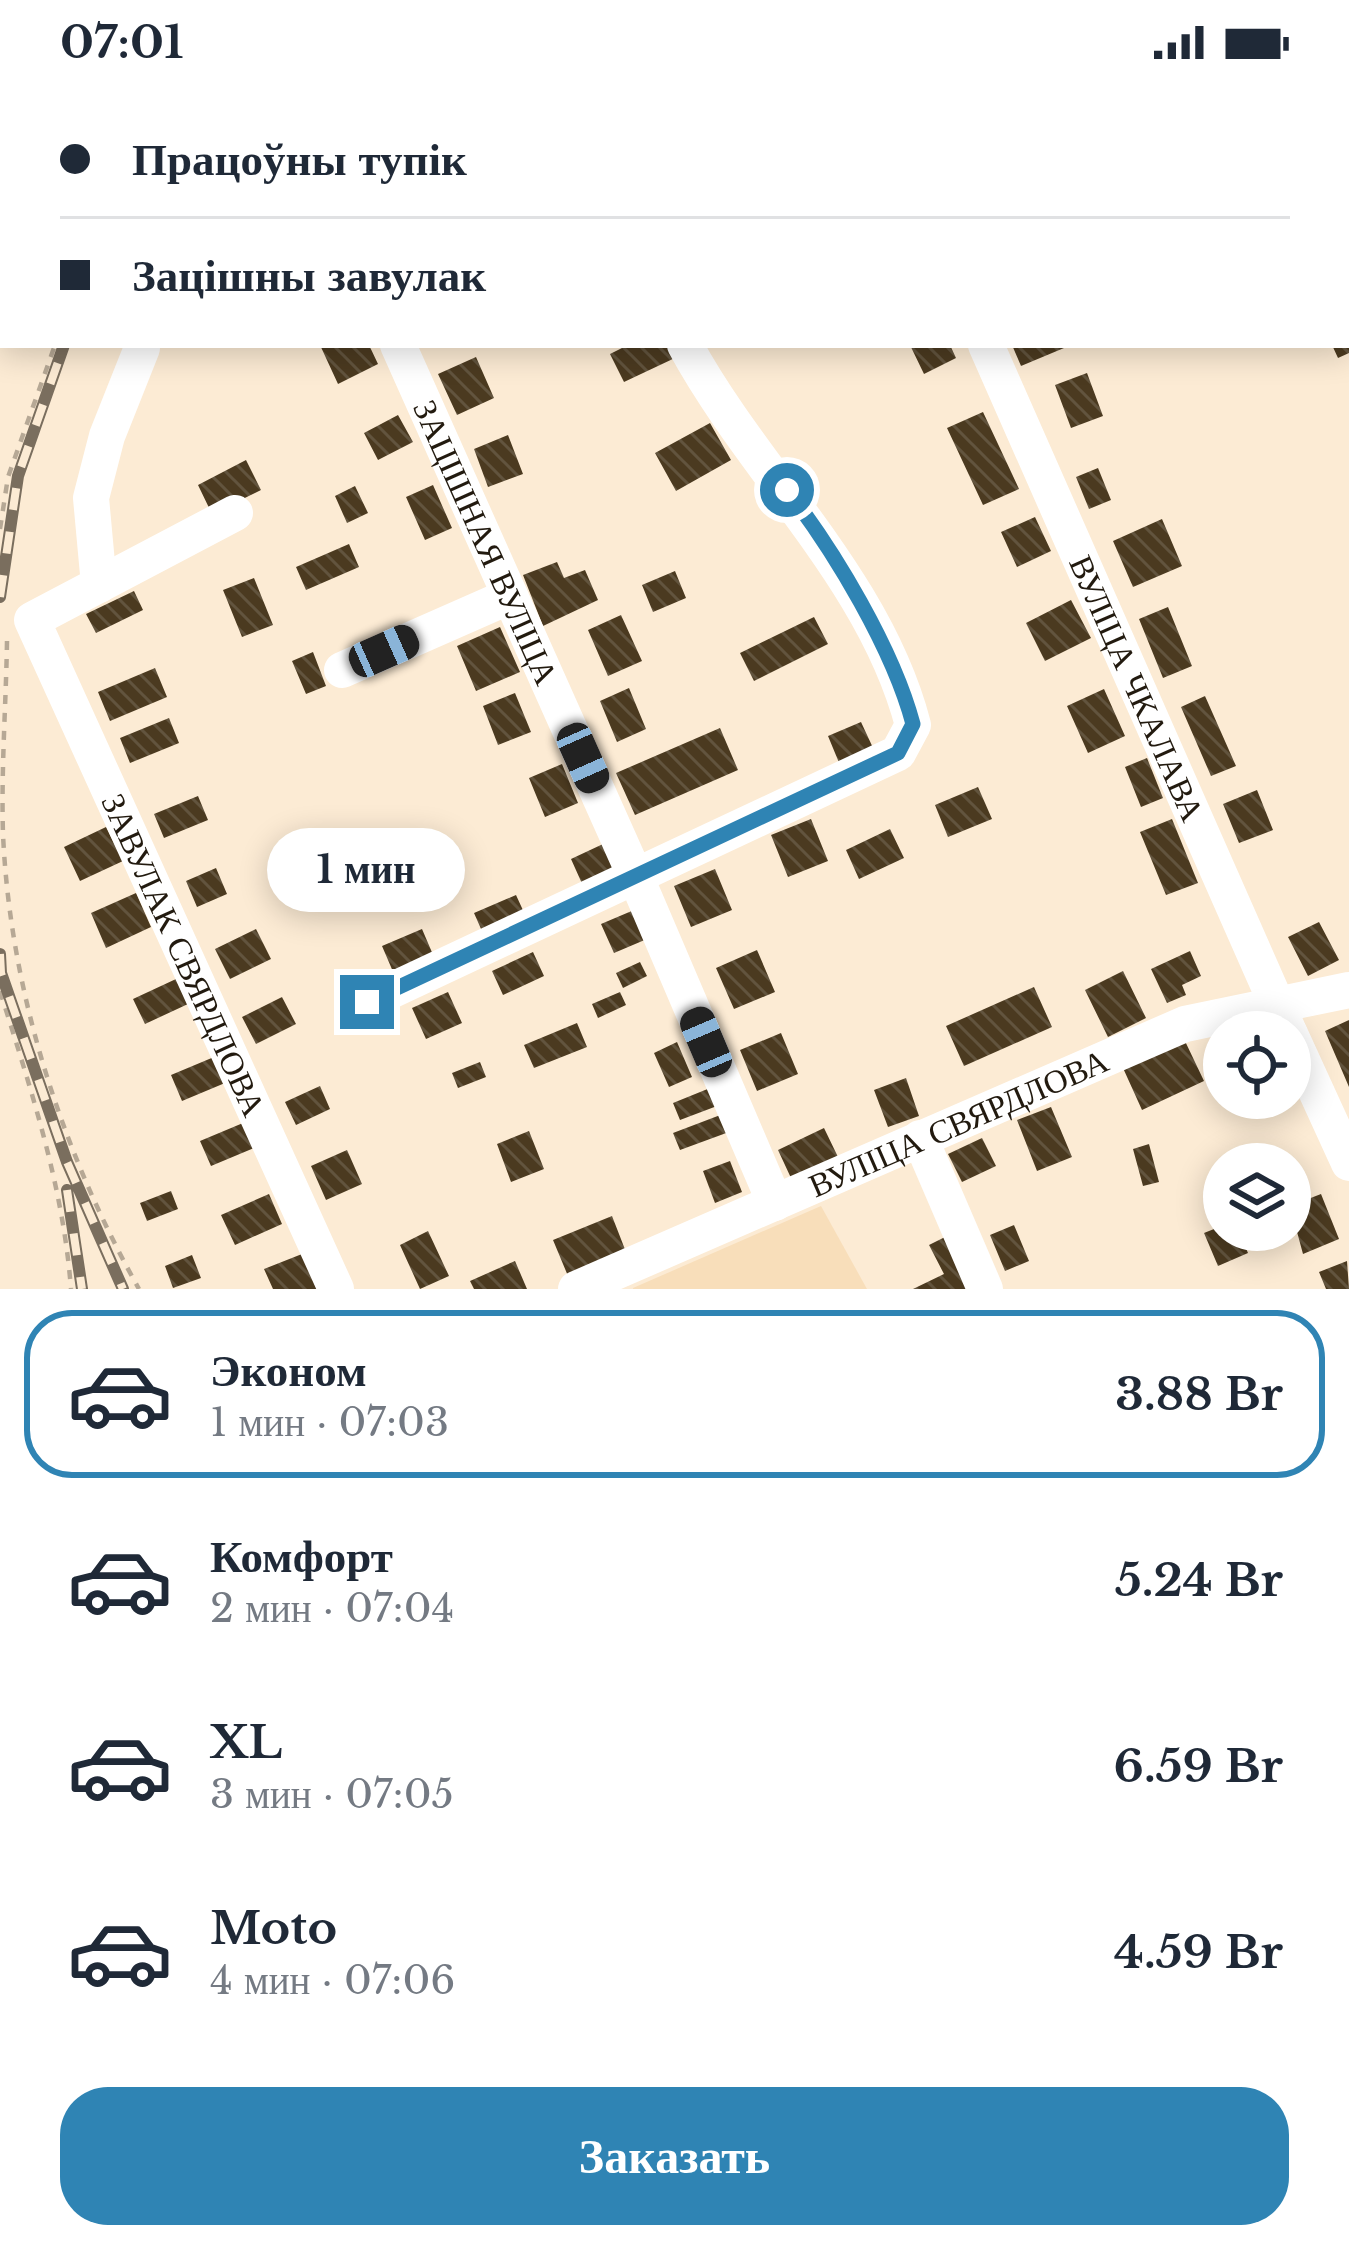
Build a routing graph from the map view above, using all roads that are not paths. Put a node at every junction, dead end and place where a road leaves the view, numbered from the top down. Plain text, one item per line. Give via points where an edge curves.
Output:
1 (142, 348) dead end
2 (399, 348) edge
3 (687, 348) edge
4 (987, 348) edge
5 (235, 513) dead end
6 (98, 585) junction
7 (510, 596) junction
8 (342, 670) dead end
9 (638, 880) junction
10 (1349, 990) edge
11 (367, 1002) dead end
12 (1280, 1011) edge
13 (1308, 1011) edge
14 (1203, 1024) edge
15 (1311, 1080) edge
16 (920, 1138) junction
17 (1349, 1163) edge
18 (775, 1204) junction
19 (336, 1289) edge
20 (576, 1289) edge
21 (985, 1289) edge

1 - 6 street via 91,498
2 - 7 street, ЗАЦІШНАЯ ВУЛІЦА
3 - 9 street via 811,522 904,688 913,724 898,753
4 - 12 street, ВУЛІЦА ЧКАЛАВА
5 - 6 street
6 - 19 street, ЗАВУЛАК СВЯРДЛОВА via 32,620
7 - 8 street
7 - 9 street, ЗАЦІШНАЯ ВУЛІЦА
9 - 11 street
9 - 18 street, ЗАЦІШНАЯ ВУЛІЦА
10 - 13 street, ВУЛІЦА СВЯРДЛОВА
14 - 16 street, ВУЛІЦА СВЯРДЛОВА via 1185,1024
15 - 17 street, ВУЛІЦА ЧКАЛАВА
16 - 18 street, ВУЛІЦА СВЯРДЛОВА
16 - 21 street
18 - 20 street, ВУЛІЦА СВЯРДЛОВА

